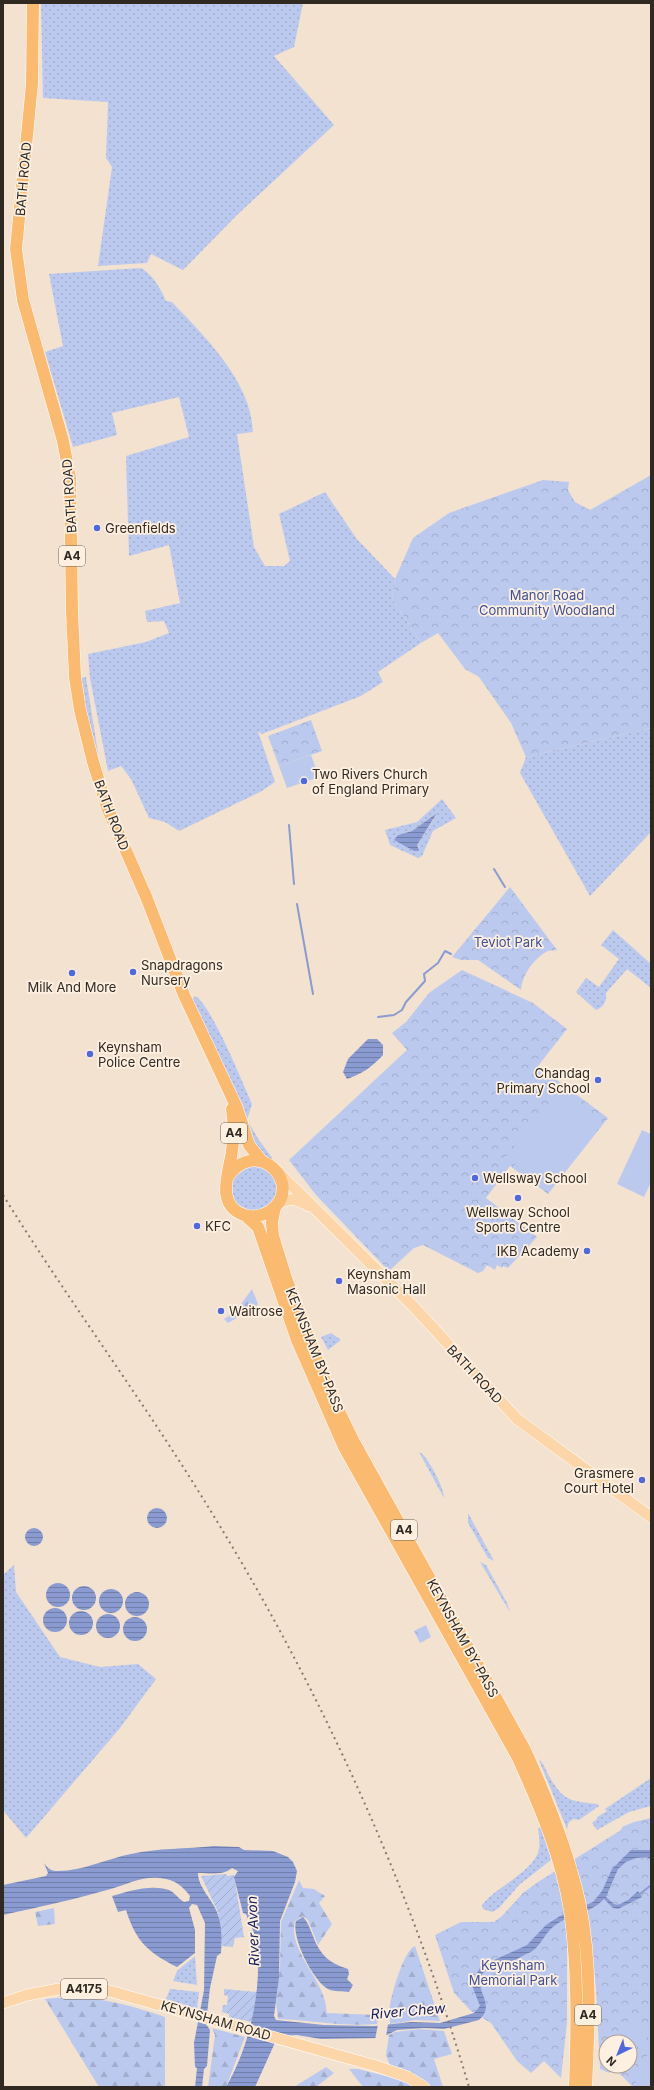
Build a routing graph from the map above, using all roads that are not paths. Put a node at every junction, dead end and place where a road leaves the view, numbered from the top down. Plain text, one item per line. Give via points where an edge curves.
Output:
1 (33, 3) edge
2 (227, 1088) junction
3 (261, 1160) junction
4 (276, 1170) junction
5 (227, 1178) junction
6 (276, 1206) junction
7 (317, 1210) junction
8 (245, 1215) junction
9 (651, 1517) edge
10 (559, 1846) junction
11 (579, 1945) junction
12 (3, 2003) edge
13 (424, 2087) edge
14 (576, 2087) edge
15 (586, 2087) edge

1 - 2 highway, BATH ROAD / A4 via 34,63 16,249 24,306 63,440 70,478 73,645 80,710 107,807 147,899 184,995
2 - 3 highway, A4 via 249,1145
2 - 5 highway, A4 via 234,1129
3 - 4 highway, A4
3 - 5 highway, A4 via 249,1160 240,1164
4 - 6 highway, A4 via 283,1187
4 - 7 main road, BATH ROAD
5 - 8 highway, A4 via 227,1199 236,1210
6 - 7 main road, BATH ROAD via 285,1200 293,1199
6 - 8 highway via 260,1216
6 - 10 highway, KEYNSHAM BY-PASS / A4 via 272,1222 273,1236 288,1285 328,1389 354,1442 525,1750 547,1797
7 - 9 main road, BATH ROAD via 414,1307 517,1419
8 - 10 highway, KEYNSHAM BY-PASS / A4 via 258,1228 297,1340 344,1447 518,1758
10 - 11 highway, KEYNSHAM BY-PASS / A4 via 580,1906
11 - 14 highway, KEYNSHAM BY-PASS / A4
11 - 15 highway, KEYNSHAM BY-PASS / A4 via 588,2002
12 - 13 main road, KEYNSHAM ROAD / A4175 via 32,1994 76,1988 106,1990 376,2066 408,2077

